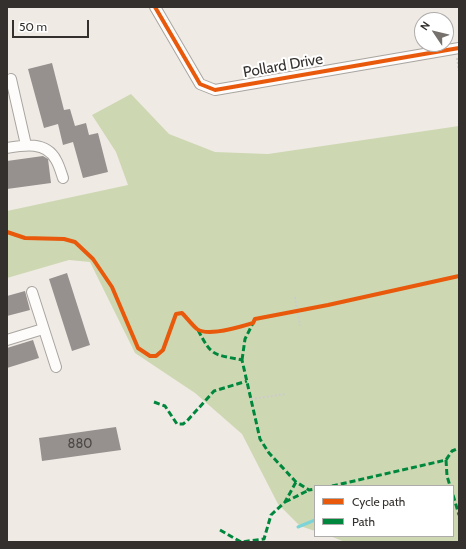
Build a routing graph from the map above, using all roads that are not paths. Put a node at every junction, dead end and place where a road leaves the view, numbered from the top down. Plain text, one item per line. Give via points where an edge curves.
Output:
1 (155, 7) edge
2 (457, 49) edge
3 (11, 79) dead end
4 (26, 145) junction
5 (7, 148) edge
6 (63, 178) dead end
7 (32, 292) dead end
8 (43, 329) junction
9 (7, 340) edge
10 (56, 367) dead end

1 - 2 street, Pollard Drive via 200,84 215,90
3 - 4 street
4 - 5 street
4 - 6 street via 49,151 56,159
7 - 8 street
8 - 9 street
8 - 10 street

